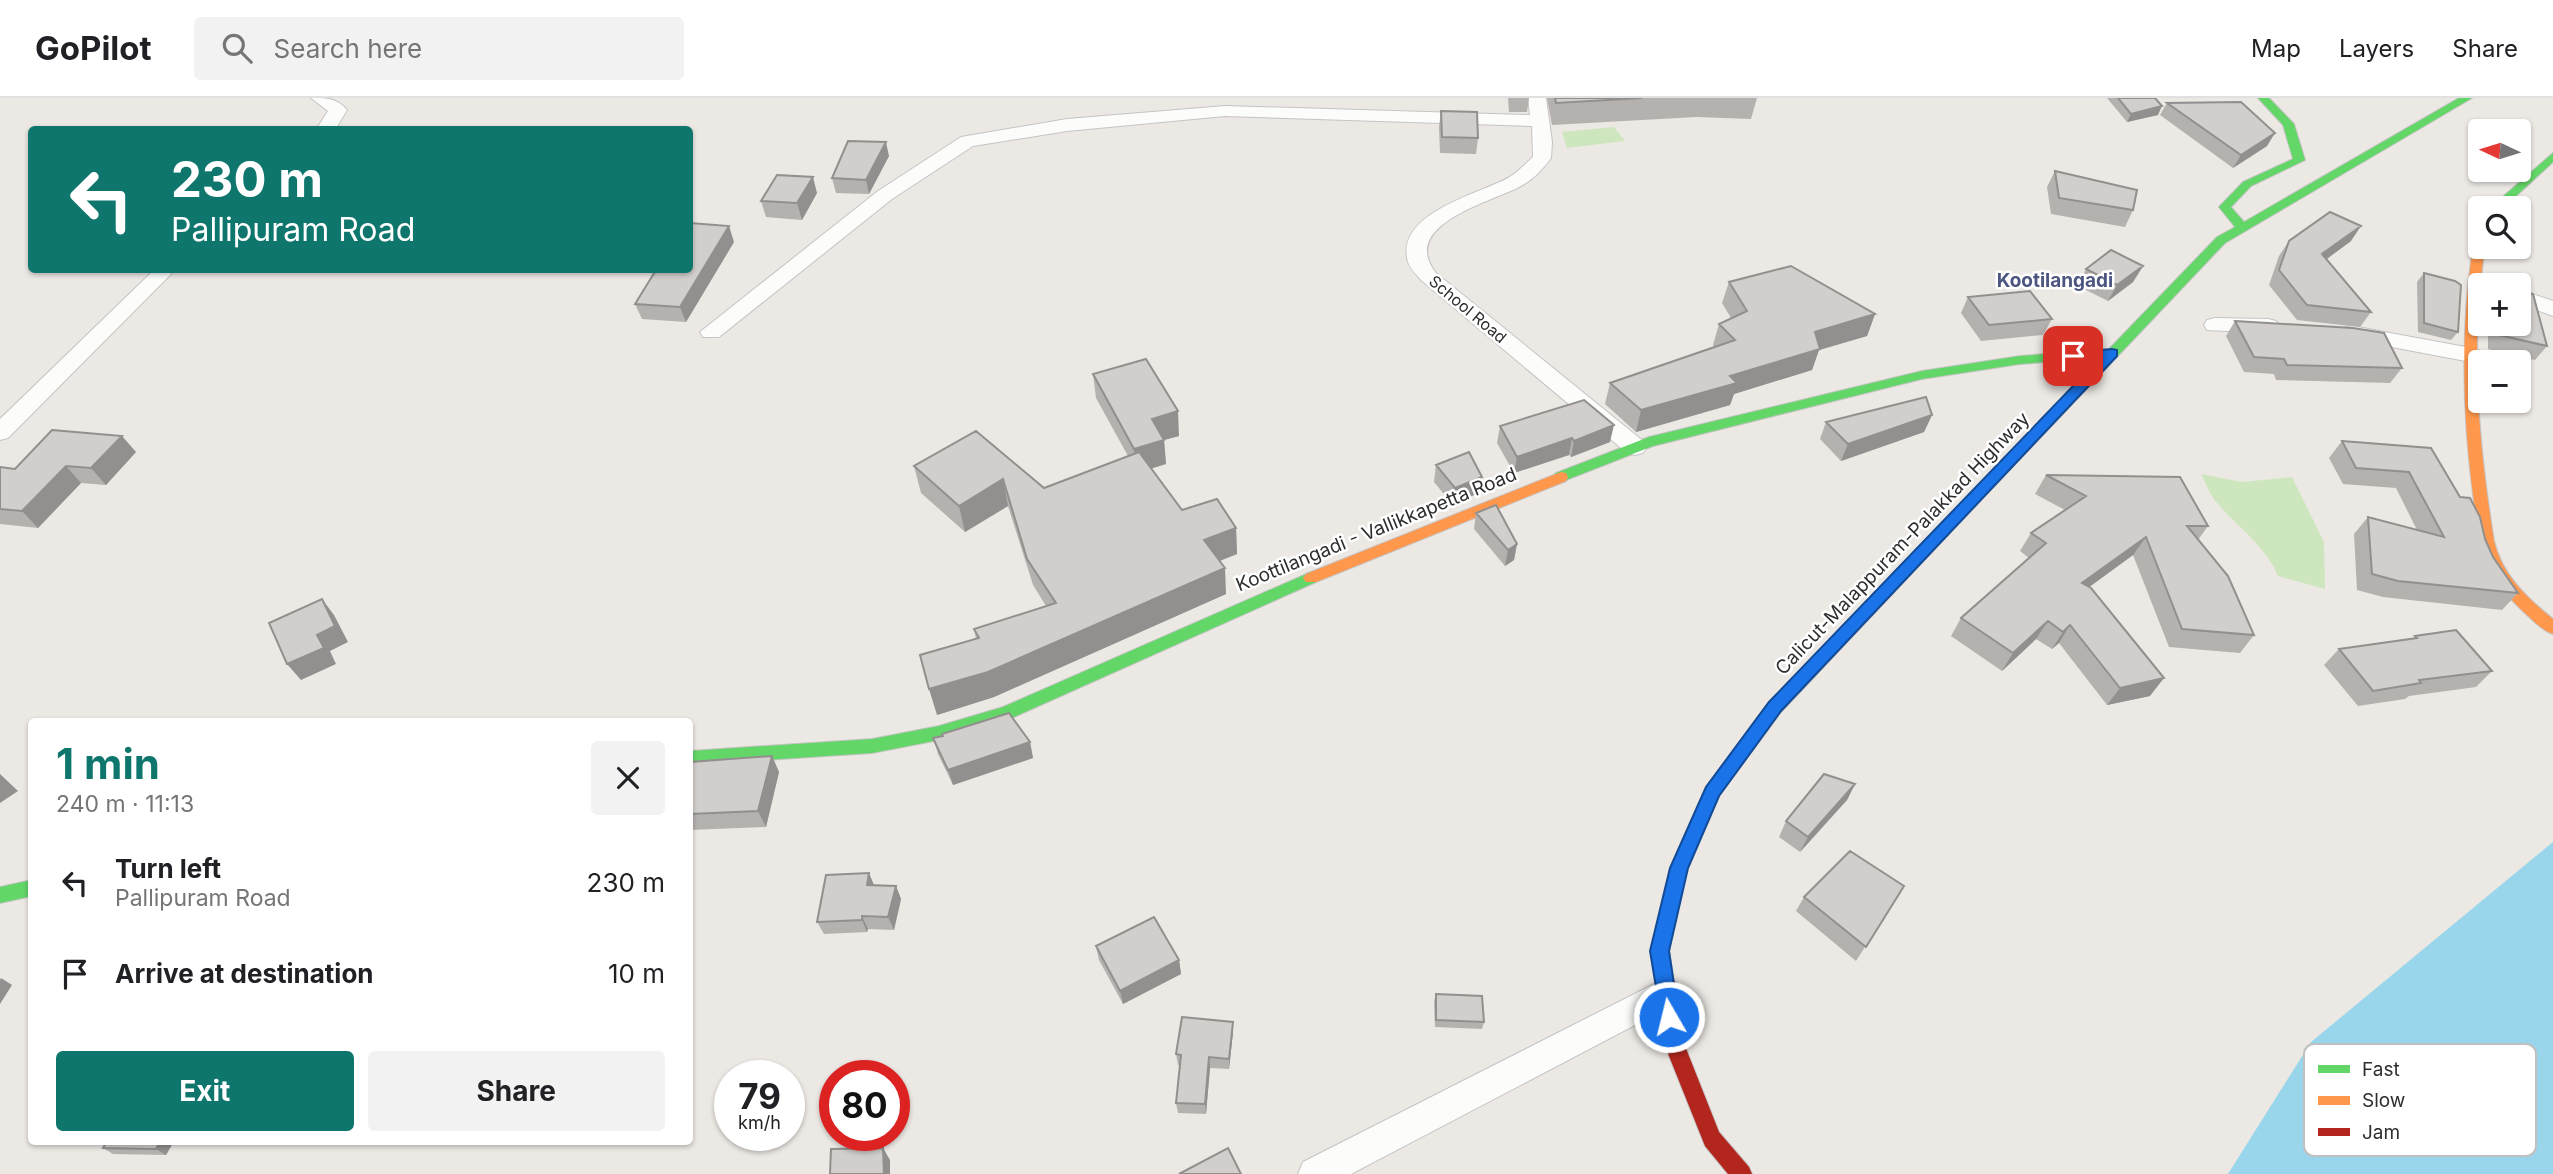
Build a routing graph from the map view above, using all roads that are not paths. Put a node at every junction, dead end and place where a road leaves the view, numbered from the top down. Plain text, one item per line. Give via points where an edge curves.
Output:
1 (320, 98) edge
2 (2263, 98) edge
3 (2467, 98) edge
4 (1538, 106) edge
5 (328, 126) edge
6 (2553, 156) edge
7 (2509, 196) edge
8 (2242, 227) junction
9 (162, 273) edge
10 (2531, 300) edge
11 (2553, 309) edge
12 (2215, 325) dead end
13 (2294, 328) edge
14 (2333, 331) edge
15 (711, 332) dead end
16 (2112, 353) junction
17 (2468, 355) edge
18 (2473, 413) edge
19 (0, 432) edge
20 (1635, 447) junction
21 (2553, 628) edge
22 (693, 758) edge
23 (28, 889) edge
24 (0, 895) edge
25 (1666, 993) junction
26 (1315, 1174) edge
27 (1742, 1174) edge

1 - 5 street via 338,110
2 - 8 main road via 2288,124 2299,160 2247,184 2225,207
3 - 8 main road, Calicut-Malappuram-Palakkad Highway
4 - 15 street via 1225,111 1067,125 968,141 885,195
4 - 20 street, School Road via 1542,158 1513,183 1455,206 1424,231 1417,261 1429,277
6 - 7 main road
8 - 16 main road, Calicut-Malappuram-Palakkad Highway via 2221,240
9 - 19 street
10 - 11 street
12 - 13 street
14 - 17 street
16 - 20 main road, Koottilangadi - Vallikkapetta Road via 2020,360 1922,376
16 - 25 main road, Calicut-Malappuram-Palakkad Highway via 1775,707 1712,792 1679,868 1668,915 1660,951
18 - 21 main road via 2476,473 2491,559 2506,583
20 - 22 main road, Koottilangadi - Vallikkapetta Road via 1260,598 1008,712 939,733 872,746
23 - 24 main road
25 - 26 street
25 - 27 main road, Calicut-Malappuram-Palakkad Highway via 1673,1041 1712,1139

